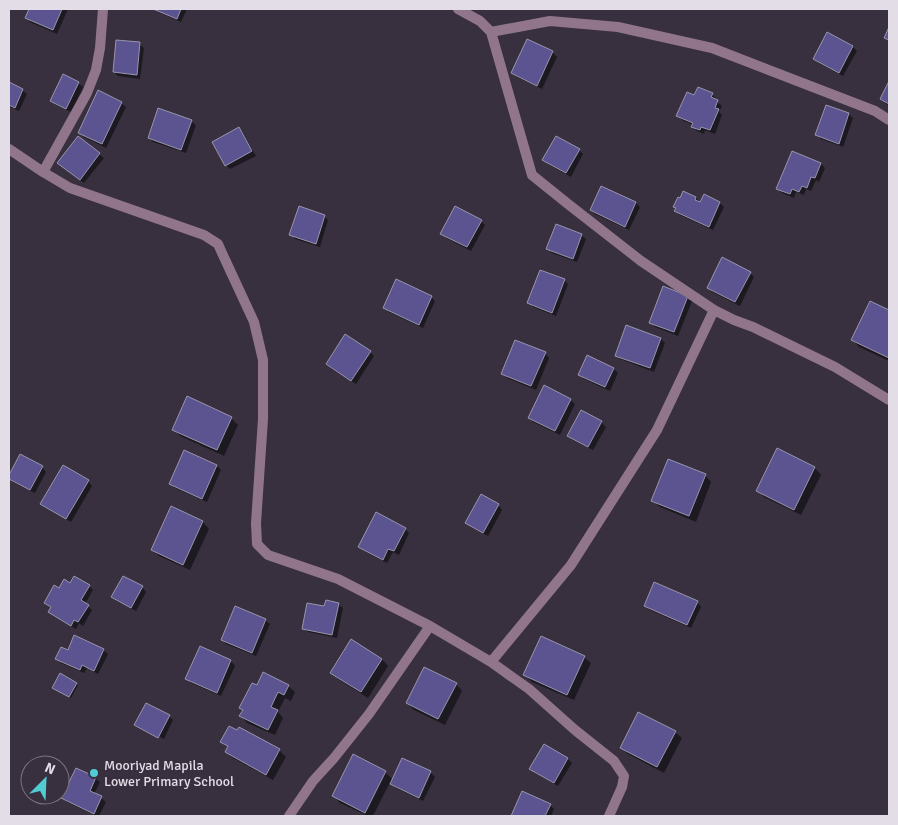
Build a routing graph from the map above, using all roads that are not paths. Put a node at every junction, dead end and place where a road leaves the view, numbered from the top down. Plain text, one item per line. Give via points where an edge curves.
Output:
1 (103, 9) edge
2 (458, 9) edge
3 (491, 32) junction
4 (889, 120) edge
5 (9, 149) edge
6 (43, 172) junction
7 (714, 310) junction
8 (889, 400) edge
9 (430, 626) junction
10 (491, 662) junction
11 (289, 816) edge
12 (609, 816) edge

1 - 6 street via 100,48 88,93
2 - 3 street via 480,21
3 - 4 street via 550,21 618,27 712,48 875,111
3 - 7 street via 532,175 641,261
5 - 6 street
6 - 9 street via 70,188 204,235 218,244 254,322 263,360 264,419 257,544 268,555 338,580
7 - 8 street via 835,367
7 - 10 street via 657,430 571,565
9 - 10 street
9 - 11 street via 369,714 313,781
10 - 12 street via 529,689 614,760 624,776

